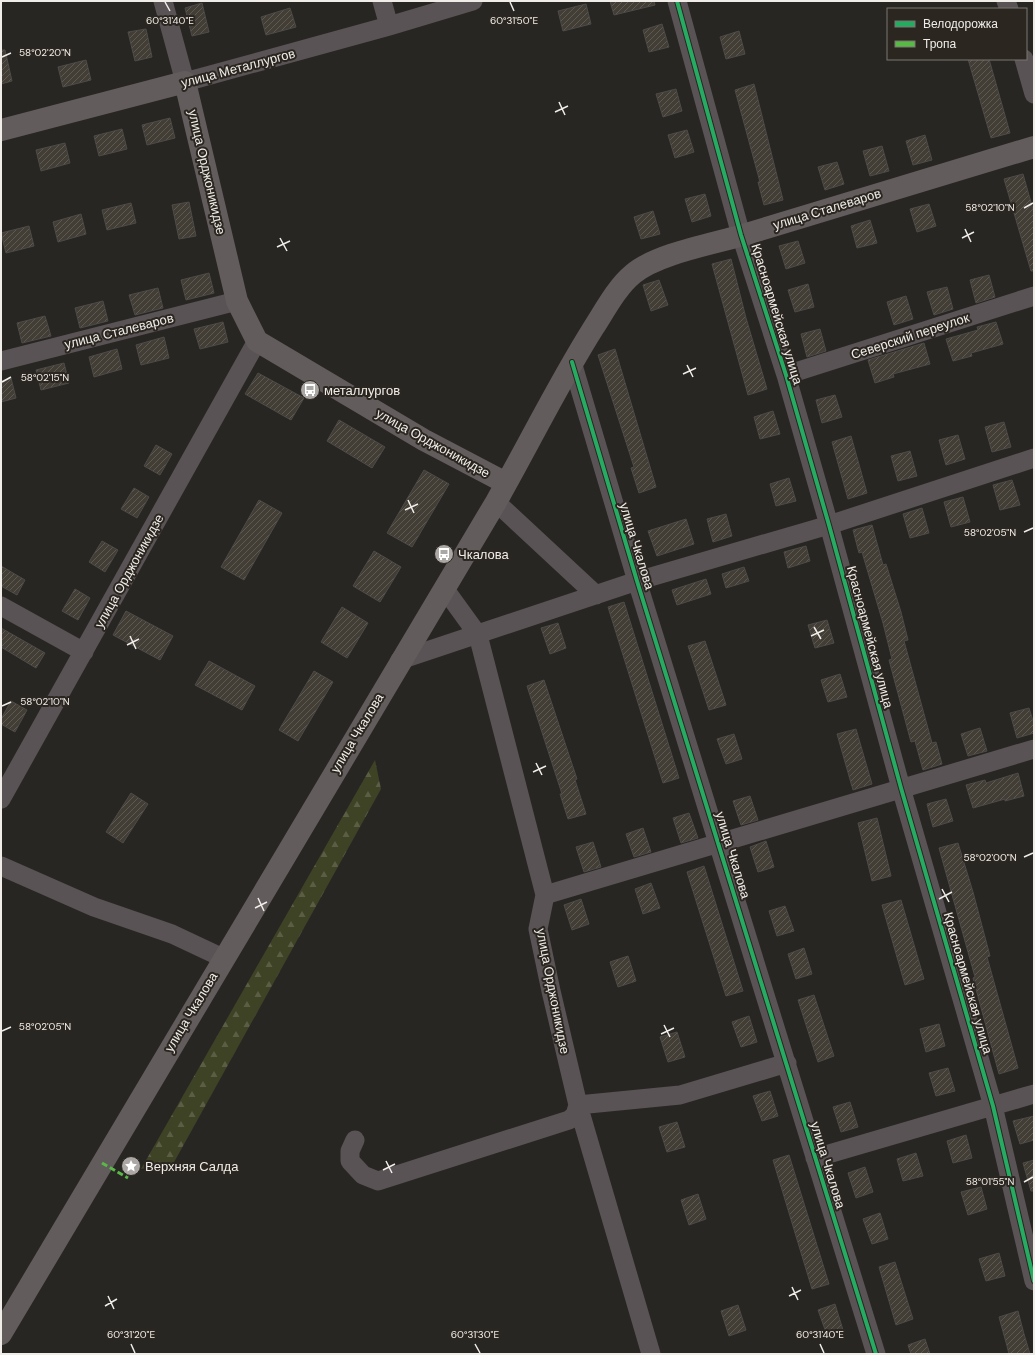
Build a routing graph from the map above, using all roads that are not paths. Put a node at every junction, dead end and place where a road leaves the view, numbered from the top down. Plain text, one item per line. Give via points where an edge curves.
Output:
1 (163, 1) edge
2 (382, 1) edge
3 (473, 1) edge
4 (677, 1) edge
5 (389, 26) junction
6 (1024, 60) edge
7 (185, 82) junction
8 (1034, 94) edge
9 (1, 130) edge
10 (1034, 147) edge
11 (741, 235) junction
12 (1034, 296) edge
13 (237, 301) junction
14 (257, 341) junction
15 (1, 361) edge
16 (572, 362) junction
17 (786, 375) junction
18 (1034, 458) edge
19 (506, 483) junction
20 (496, 502) junction
21 (829, 525) junction
22 (637, 581) junction
23 (444, 588) junction
24 (596, 595) junction
25 (1, 606) edge
26 (478, 635) junction
27 (84, 652) junction
28 (400, 660) junction
29 (1034, 749) edge
30 (901, 788) junction
31 (1, 799) edge
32 (720, 844) junction
33 (1, 866) edge
34 (545, 895) junction
35 (223, 958) junction
36 (787, 1064) junction
37 (1034, 1094) edge
38 (578, 1106) junction
39 (993, 1106) junction
40 (354, 1140) dead end
41 (815, 1158) junction
42 (1034, 1281) edge
43 (1, 1334) edge
44 (651, 1354) edge
45 (876, 1354) edge

1 - 7 street, улица Орджоникидзе
2 - 5 street
3 - 5 street, улица Металлургов
4 - 11 street, Красноармейская улица
5 - 7 street, улица Металлургов
6 - 8 street
7 - 9 main road, улица Металлургов
7 - 13 main road, улица Орджоникидзе
10 - 11 main road, улица Сталеваров
11 - 16 main road, улица Сталеваров via 679,252 633,274 606,308
11 - 17 street, Красноармейская улица
12 - 17 street, Северский переулок
13 - 14 main road, улица Орджоникидзе
13 - 15 street, улица Сталеваров
14 - 19 main road, улица Орджоникидзе via 424,440
14 - 27 street, улица Орджоникидзе
16 - 19 main road, улица Чкалова
16 - 22 street, улица Чкалова
17 - 21 street, Красноармейская улица
18 - 21 street
19 - 20 main road, улица Чкалова
20 - 23 main road, улица Чкалова
20 - 24 street
21 - 22 street
21 - 30 street, Красноармейская улица
22 - 24 street
22 - 32 street, улица Чкалова
23 - 26 street, улица Орджоникидзе
23 - 28 main road, улица Чкалова
24 - 26 street
25 - 27 street
26 - 28 street
26 - 34 street, улица Орджоникидзе
27 - 31 street, улица Орджоникидзе
28 - 35 main road, улица Чкалова
29 - 30 street
30 - 32 street
30 - 39 street, Красноармейская улица
32 - 34 street
32 - 36 street, улица Чкалова
33 - 35 street via 94,907 172,934
34 - 38 street, улица Орджоникидзе via 538,929
35 - 43 main road, улица Чкалова
36 - 38 street via 680,1095
36 - 41 street, улица Чкалова
37 - 39 street
38 - 40 street via 575,1116 569,1120 378,1181 363,1175 350,1161
38 - 44 street, улица Орджоникидзе
39 - 41 street
39 - 42 street, Красноармейская улица
41 - 45 street, улица Чкалова

